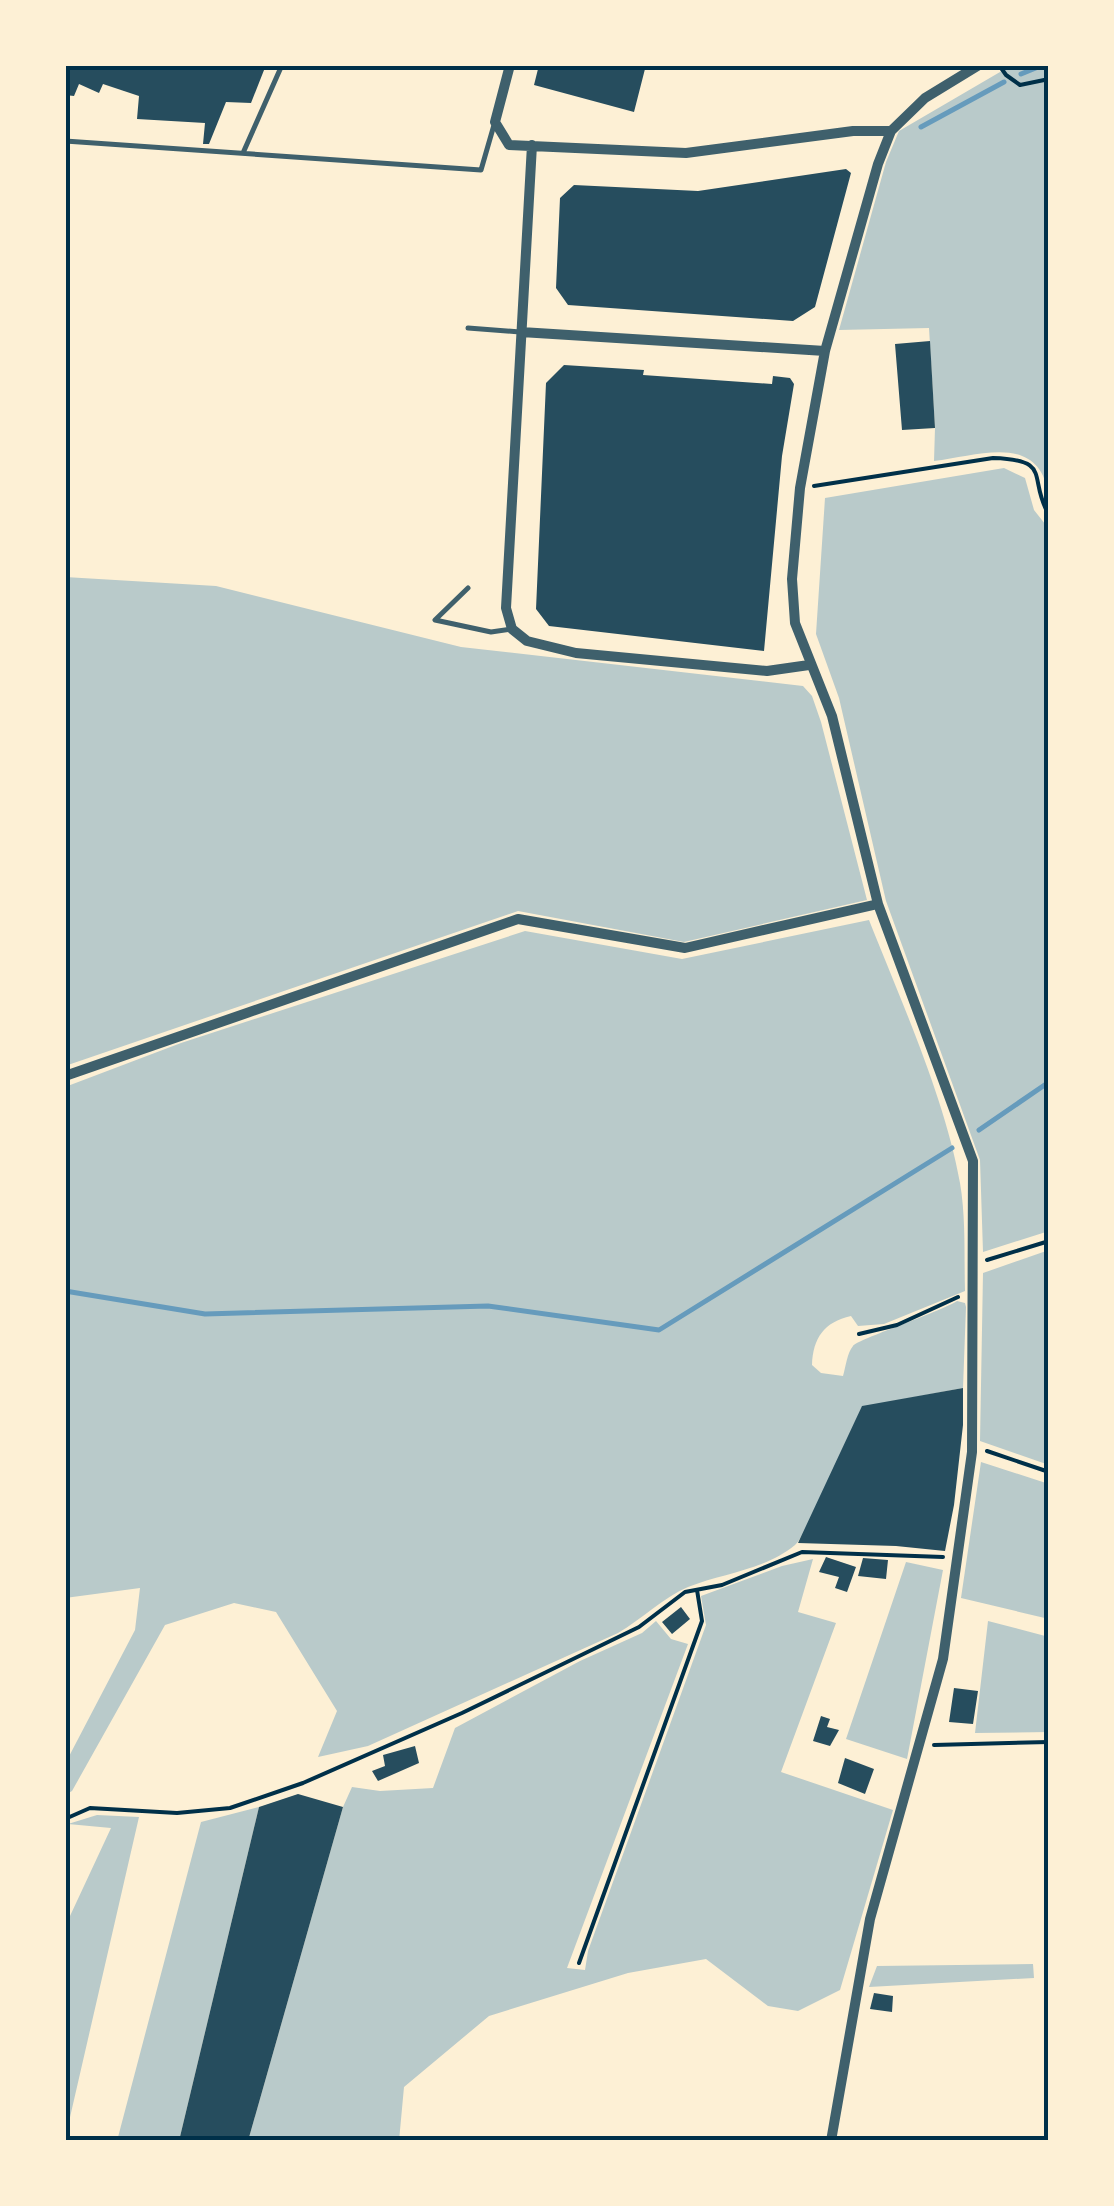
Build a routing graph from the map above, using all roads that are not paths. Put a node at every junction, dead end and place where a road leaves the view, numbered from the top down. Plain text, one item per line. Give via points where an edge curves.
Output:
1 (282, 65) edge
2 (510, 65) edge
3 (979, 65) edge
4 (495, 122) junction
5 (892, 131) junction
6 (65, 141) edge
7 (532, 145) junction
8 (244, 153) junction
9 (468, 328) dead end
10 (521, 332) junction
11 (826, 351) junction
12 (468, 588) dead end
13 (512, 629) junction
14 (809, 665) junction
15 (878, 904) junction
16 (65, 1076) edge
17 (831, 2141) edge

1 - 8 lane
2 - 4 street
3 - 5 street via 924,98
4 - 7 street via 510,145
4 - 8 lane via 481,170
5 - 7 street via 686,152
5 - 11 street
6 - 8 lane
7 - 10 street
9 - 10 lane
10 - 11 street
10 - 13 street via 506,608
11 - 14 street via 800,488 793,594
12 - 13 lane via 435,620 491,632
13 - 14 street via 527,641 576,653 767,672
14 - 15 street via 832,716
15 - 16 street via 685,948 518,919
15 - 17 street via 974,1161 972,1446 943,1659 870,1919

